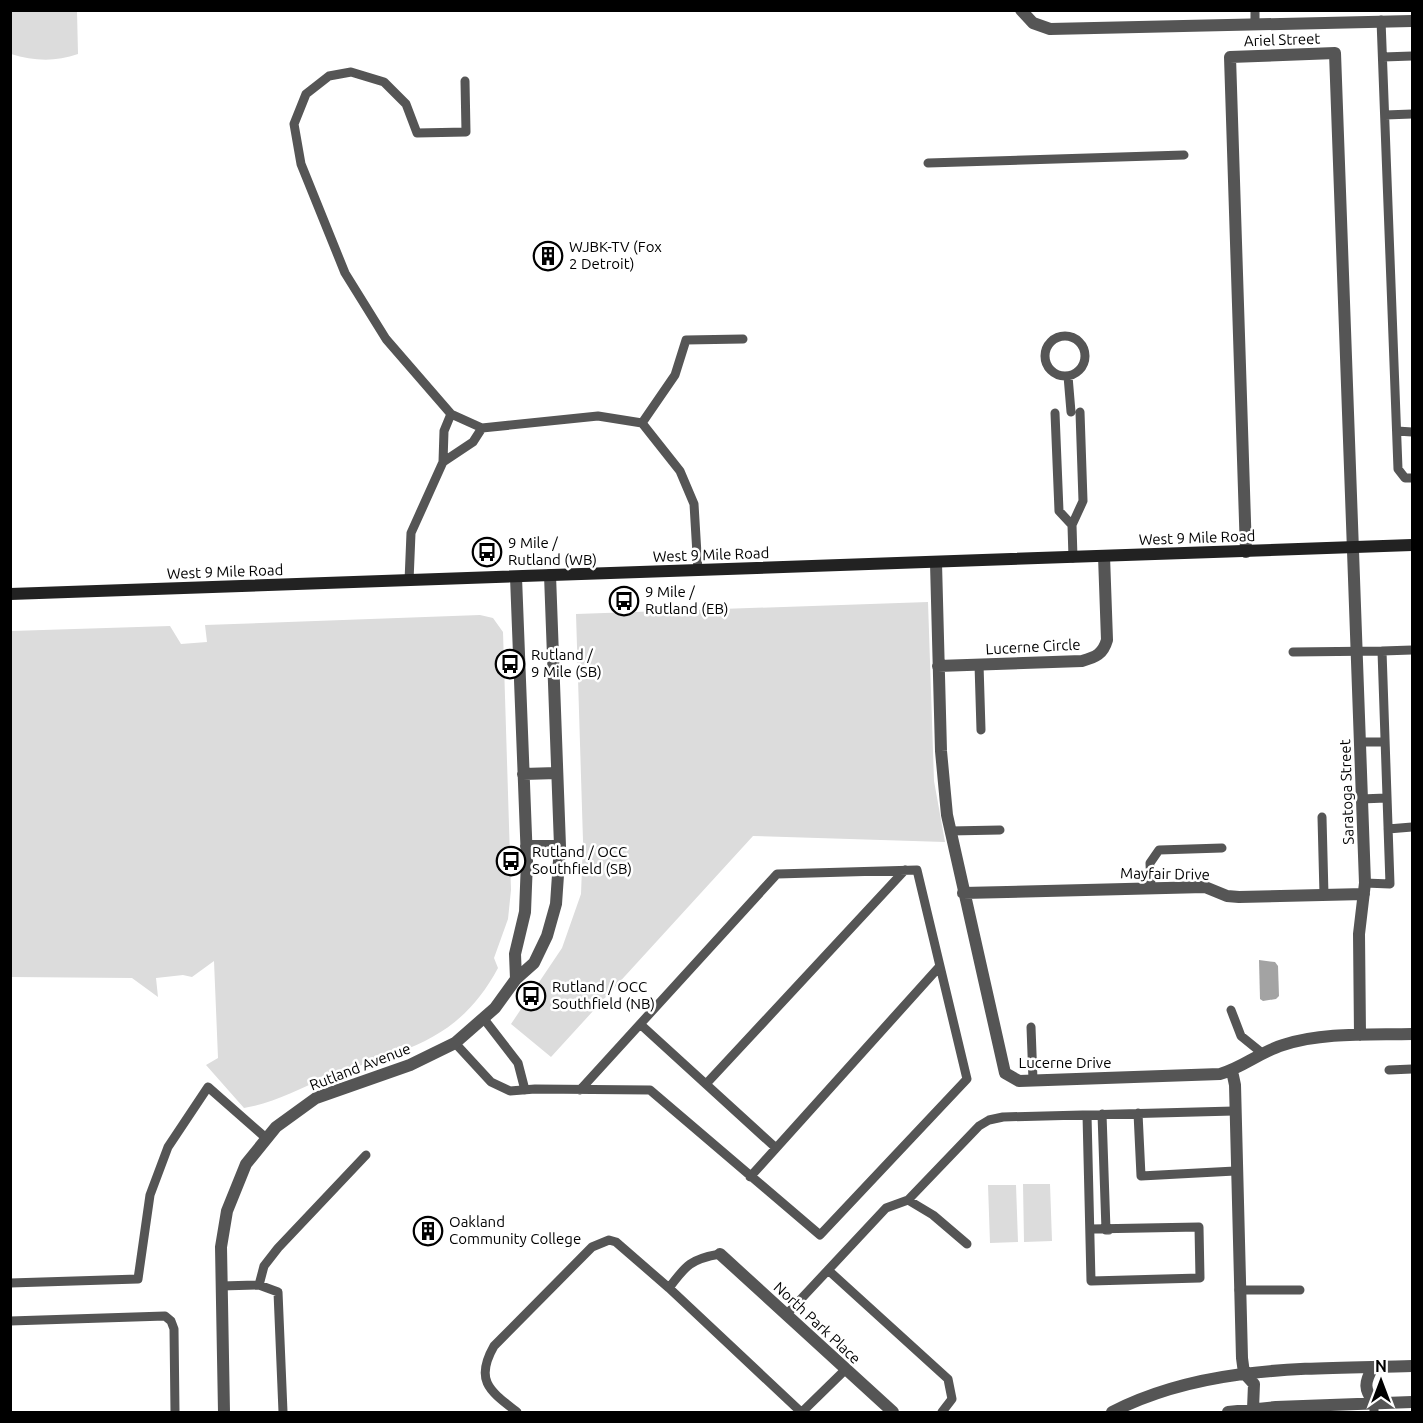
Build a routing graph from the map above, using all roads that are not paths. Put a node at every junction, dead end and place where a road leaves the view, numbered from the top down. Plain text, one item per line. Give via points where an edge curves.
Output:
1 (1021, 10) edge
2 (1255, 17) edge
3 (1381, 20) junction
4 (1413, 21) edge
5 (1413, 56) edge
6 (1383, 57) junction
7 (465, 81) dead end
8 (1413, 114) edge
9 (1385, 115) junction
10 (1184, 155) dead end
11 (928, 163) dead end
12 (743, 339) dead end
13 (1068, 376) junction
14 (1055, 413) dead end
15 (451, 414) junction
16 (642, 423) junction
17 (482, 428) junction
18 (1397, 430) junction
19 (1413, 432) edge
20 (443, 462) junction
21 (1413, 478) edge
22 (1072, 525) junction
23 (1413, 545) edge
24 (1354, 547) junction
25 (1246, 552) junction
26 (1104, 556) junction
27 (1073, 558) junction
28 (936, 563) junction
29 (698, 571) junction
30 (550, 575) junction
31 (516, 576) junction
32 (409, 580) junction
33 (10, 594) edge
34 (1413, 650) edge
35 (1358, 651) junction
36 (1382, 651) junction
37 (1293, 652) dead end
38 (979, 664) junction
39 (938, 666) junction
40 (981, 730) dead end
41 (1360, 742) junction
42 (1385, 742) junction
43 (557, 773) junction
44 (523, 774) junction
45 (1386, 798) junction
46 (1361, 799) junction
47 (1322, 817) dead end
48 (1413, 827) edge
49 (1388, 829) junction
50 (1000, 830) dead end
51 (950, 831) junction
52 (526, 846) junction
53 (560, 846) junction
54 (1222, 848) dead end
55 (905, 870) junction
56 (1151, 888) junction
57 (1364, 889) junction
58 (963, 893) junction
59 (1324, 895) junction
60 (940, 966) junction
61 (516, 978) junction
62 (1231, 1010) dead end
63 (484, 1019) junction
64 (640, 1024) junction
65 (1031, 1027) dead end
66 (1413, 1034) edge
67 (1360, 1035) junction
68 (455, 1043) junction
69 (1262, 1053) junction
70 (1413, 1069) edge
71 (1389, 1070) dead end
72 (1233, 1071) junction
73 (1033, 1080) junction
74 (706, 1084) junction
75 (525, 1090) junction
76 (580, 1090) junction
77 (1234, 1111) junction
78 (1138, 1113) junction
79 (1102, 1114) junction
80 (1087, 1115) junction
81 (266, 1138) junction
82 (776, 1148) junction
83 (366, 1155) dead end
84 (1235, 1171) junction
85 (750, 1177) junction
86 (908, 1200) junction
87 (1090, 1229) junction
88 (1106, 1230) junction
89 (967, 1244) dead end
90 (720, 1254) joint
91 (828, 1270) junction
92 (1167, 1278) junction
93 (10, 1283) edge
94 (259, 1285) junction
95 (221, 1286) junction
96 (669, 1288) junction
97 (1239, 1290) junction
98 (1300, 1290) dead end
99 (786, 1315) junction
100 (10, 1321) edge
101 (1413, 1366) edge
102 (1373, 1367) junction
103 (845, 1370) junction
104 (1244, 1373) junction
105 (1413, 1402) edge
106 (1374, 1408) edge
107 (1253, 1409) junction
108 (802, 1412) edge
109 (175, 1413) edge
110 (224, 1413) edge
111 (283, 1413) edge
112 (518, 1413) edge
113 (893, 1413) edge
114 (942, 1413) edge
115 (1112, 1413) edge
116 (1228, 1413) edge

1 - 2 street via 1033,23 1050,29
2 - 3 street
3 - 4 street
3 - 6 lane
5 - 6 lane
6 - 9 lane
7 - 15 lane via 466,132 417,133 406,104 384,82 351,72 329,76 306,94 294,124 302,164 345,273 386,339
8 - 9 lane
9 - 18 lane
10 - 11 lane
12 - 16 lane via 686,340 675,375
13 - 13 lane via 1084,363 1084,349 1075,339 1062,336 1050,342 1045,359 1050,370
13 - 22 lane via 1076,412 1083,501
14 - 22 lane via 1059,511
15 - 17 lane
15 - 20 lane via 444,431
16 - 17 lane via 598,416
16 - 29 lane via 680,471 694,504
17 - 20 lane via 473,442
18 - 19 lane
18 - 21 lane via 1398,469 1405,478
20 - 32 lane via 411,533
22 - 27 lane
23 - 24 main road, West 9 Mile Road
24 - 25 main road, West 9 Mile Road
24 - 25 street, Ariel Street via 1335,53 1230,57
24 - 35 street, Saratoga Street
25 - 26 main road, West 9 Mile Road
26 - 27 main road, West 9 Mile Road
26 - 38 street, Lucerne Circle via 1104,650 1082,661
27 - 28 main road, West 9 Mile Road
28 - 29 main road, West 9 Mile Road
28 - 39 street, Lucerne Drive
29 - 30 main road, West 9 Mile Road
30 - 31 main road, West 9 Mile Road
30 - 43 street, Rutland Avenue
31 - 32 main road, West 9 Mile Road
31 - 44 street
32 - 33 main road, West 9 Mile Road
34 - 36 lane
35 - 36 lane
35 - 37 lane
35 - 41 street, Saratoga Street
36 - 42 lane
38 - 39 street, Lucerne Circle
38 - 40 lane
39 - 51 street, Lucerne Drive via 942,774
41 - 42 lane
41 - 46 street, Saratoga Street
42 - 45 lane
43 - 44 street
43 - 53 street, Rutland Avenue
44 - 52 street
45 - 46 lane
45 - 49 lane
46 - 57 street, Saratoga Street
47 - 59 lane
48 - 49 lane
49 - 57 lane via 1390,884
50 - 51 lane
51 - 58 street, Lucerne Drive
52 - 53 street
52 - 61 street via 525,912 515,954
53 - 61 street, Rutland Avenue via 556,904 547,936 534,963
54 - 56 lane via 1159,850 1150,862
55 - 60 lane via 917,870
55 - 64 lane via 777,874
55 - 74 lane
56 - 58 street, Mayfair Drive
56 - 59 street, Mayfair Drive via 1205,886 1239,897
57 - 59 street, Mayfair Drive
57 - 67 street, Saratoga Street via 1359,934
58 - 73 street, Lucerne Drive via 1002,1065 1010,1078
60 - 82 lane
60 - 85 lane via 967,1079 820,1235
61 - 63 street, Rutland Avenue
62 - 69 lane via 1241,1036
63 - 68 street, Rutland Avenue
63 - 75 lane via 518,1063
64 - 74 lane
64 - 76 lane
65 - 73 lane
66 - 67 street
67 - 69 street via 1296,1041
68 - 75 lane via 491,1082 510,1091
68 - 81 street, Rutland Avenue via 410,1065 316,1098
69 - 72 street
70 - 71 lane
72 - 73 street, Lucerne Drive
72 - 77 street
74 - 82 lane
75 - 76 lane
76 - 85 lane via 650,1090
77 - 78 lane
77 - 84 street
78 - 79 lane
78 - 84 lane via 1141,1176
79 - 80 lane
79 - 88 lane
80 - 86 lane via 989,1120
80 - 87 lane
81 - 93 lane via 208,1087 168,1148 150,1195 138,1279
81 - 95 street, Rutland Avenue via 239,1177 227,1211 220,1247
82 - 85 lane
83 - 94 lane via 278,1248 264,1266
84 - 97 street
86 - 89 lane
86 - 91 lane via 886,1208
87 - 92 lane via 1091,1281
87 - 92 lane via 1199,1227 1200,1278
88 - 92 lane via 1090,1230 1091,1280
88 - 92 lane via 1199,1228 1200,1278
90 - 96 lane via 686,1264
90 - 99 street, North Park Place
91 - 99 lane
91 - 114 lane via 948,1379 952,1399
94 - 95 lane
94 - 111 lane via 278,1292
95 - 110 street, Rutland Avenue
96 - 108 lane
96 - 112 lane via 616,1242 609,1240 592,1247 494,1346 487,1358 483,1367 488,1386
97 - 98 lane
97 - 104 street
99 - 103 street, North Park Place
100 - 109 lane via 165,1316 174,1329
101 - 102 street
102 - 104 street
102 - 106 street via 1365,1381
103 - 108 lane
103 - 113 street, North Park Place
104 - 107 street via 1254,1384
104 - 115 street via 1182,1385
105 - 106 street
106 - 107 street
107 - 116 street

